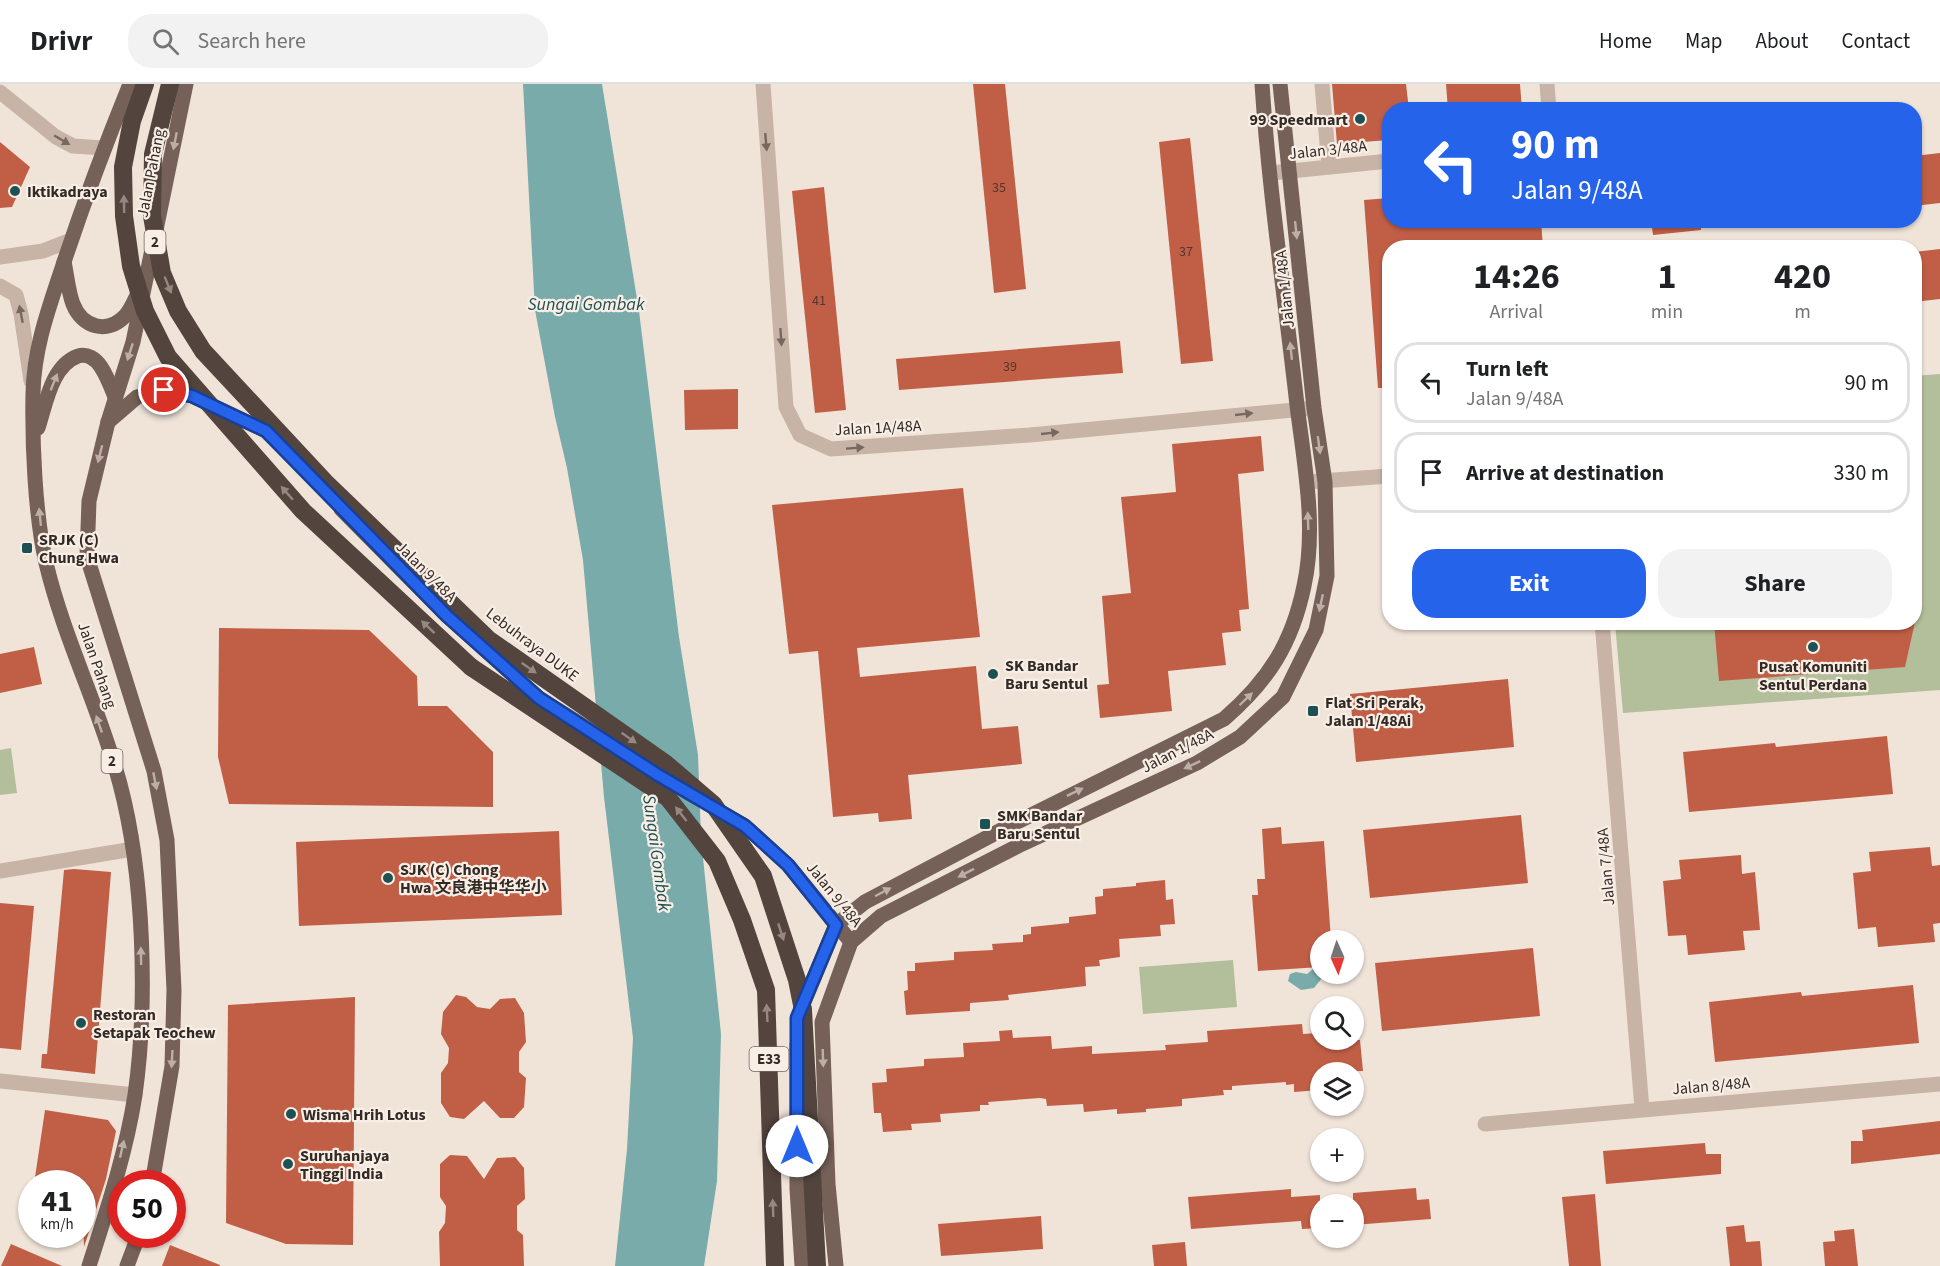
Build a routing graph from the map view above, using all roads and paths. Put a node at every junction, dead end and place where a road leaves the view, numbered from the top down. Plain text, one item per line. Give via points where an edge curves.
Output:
1 (130, 84) edge
2 (145, 84) edge
3 (170, 84) edge
4 (186, 84) edge
5 (763, 84) edge
6 (1262, 84) edge
7 (1280, 84) edge
8 (1322, 84) edge
9 (1547, 84) edge
10 (0, 92) edge
11 (1548, 102) edge
12 (104, 148) junction
13 (1382, 162) edge
14 (1329, 167) junction
15 (1290, 171) junction
16 (1271, 173) junction
17 (71, 240) junction
18 (0, 257) edge
19 (64, 262) junction
20 (147, 277) junction
21 (0, 286) edge
22 (33, 392) junction
23 (115, 397) junction
24 (1314, 408) junction
25 (1298, 409) junction
26 (108, 422) junction
27 (35, 437) junction
28 (1382, 477) edge
29 (1307, 482) junction
30 (1325, 482) junction
31 (1603, 630) edge
32 (133, 849) junction
33 (0, 871) edge
34 (836, 925) junction
35 (851, 942) junction
36 (0, 1081) edge
37 (1940, 1084) edge
38 (135, 1095) junction
39 (1642, 1109) junction
40 (1485, 1124) dead end
41 (154, 1170) edge
42 (134, 1248) edge
43 (89, 1266) edge
44 (127, 1266) edge
45 (775, 1266) edge
46 (802, 1266) edge
47 (817, 1266) edge
48 (836, 1266) edge

1 - 12 main road, Jalan Pahang / 2
45 -> 2 highway, E33, bridge via 766,990 717,861 668,798 471,667 303,511 168,357 145,311 134,277 124,216 123,167 132,121
3 -> 47 highway, Lebuhraya DUKE / E33, bridge via 153,154 152,216 162,273 178,311 203,351 325,482 488,639 665,763 713,804 763,876 803,1010
4 -> 20 main road, Jalan Pahang / 2
5 -> 25 street, Jalan 1A/48A via 786,407 800,435 831,449 1030,435
6 - 16 main road, Jalan 1/48A
7 - 15 main road, Jalan 1/48A
8 - 14 street
9 - 11 street
10 -> 12 street via 56,137 73,146
12 - 17 main road, Jalan Pahang / 2
13 - 14 street, Jalan 3/48A
14 - 15 street, Jalan 3/48A
15 - 16 street, Jalan 3/48A
15 -> 24 main road, Jalan 1/48A
25 -> 16 main road, Jalan 1/48A
17 - 18 street via 44,251
17 - 19 main road, Jalan Pahang / 2
19 - 20 main road via 73,303 79,315 94,326 106,328 126,315
19 - 22 main road, Jalan Pahang / 2 via 43,325
20 -> 23 main road, Jalan Pahang / 2 via 133,342
22 -> 21 street via 16,295
22 - 27 main road, Jalan Pahang / 2
23 - 26 main road, Jalan Pahang / 2
27 -> 23 main road via 58,370 69,359 82,355 92,358 101,366
24 - 25 street, Jalan 1A/48A
24 -> 30 main road, Jalan 1/48A
25 - 29 main road, Jalan 1/48A
26 - 34 main road, Jalan 9/48A, bridge via 137,398 164,390 192,396 266,431 447,616 539,698 745,826 788,865
26 -> 41 main road, Jalan Pahang / 2 via 89,501 87,557 153,771 170,888 172,1065
32 -> 27 main road, Jalan Pahang / 2 via 120,784 46,565
28 - 30 street
29 - 30 street
34 -> 29 main road, Jalan 1/48A via 865,902 1025,817 1224,719 1248,698 1268,675 1290,632 1305,586 1309,551
30 -> 35 main road, Jalan 1/48A via 1327,576 1316,630 1283,697 1240,737 1197,763 1018,846 881,916
31 - 39 street, Jalan 7/48A
32 - 33 street
38 -> 32 main road, Jalan Pahang / 2 via 141,1028 141,957
34 - 35 main road, Jalan 9/48A
34 - 46 main road, Jalan 1/48A via 797,1018 796,1189
35 -> 48 main road, Jalan 1/48A via 822,1022 828,1184
36 - 38 street
37 - 39 street, Jalan 8/48A
43 -> 38 main road, Jalan Pahang / 2 via 112,1196
39 - 40 street, Jalan 8/48A
42 - 44 main road

